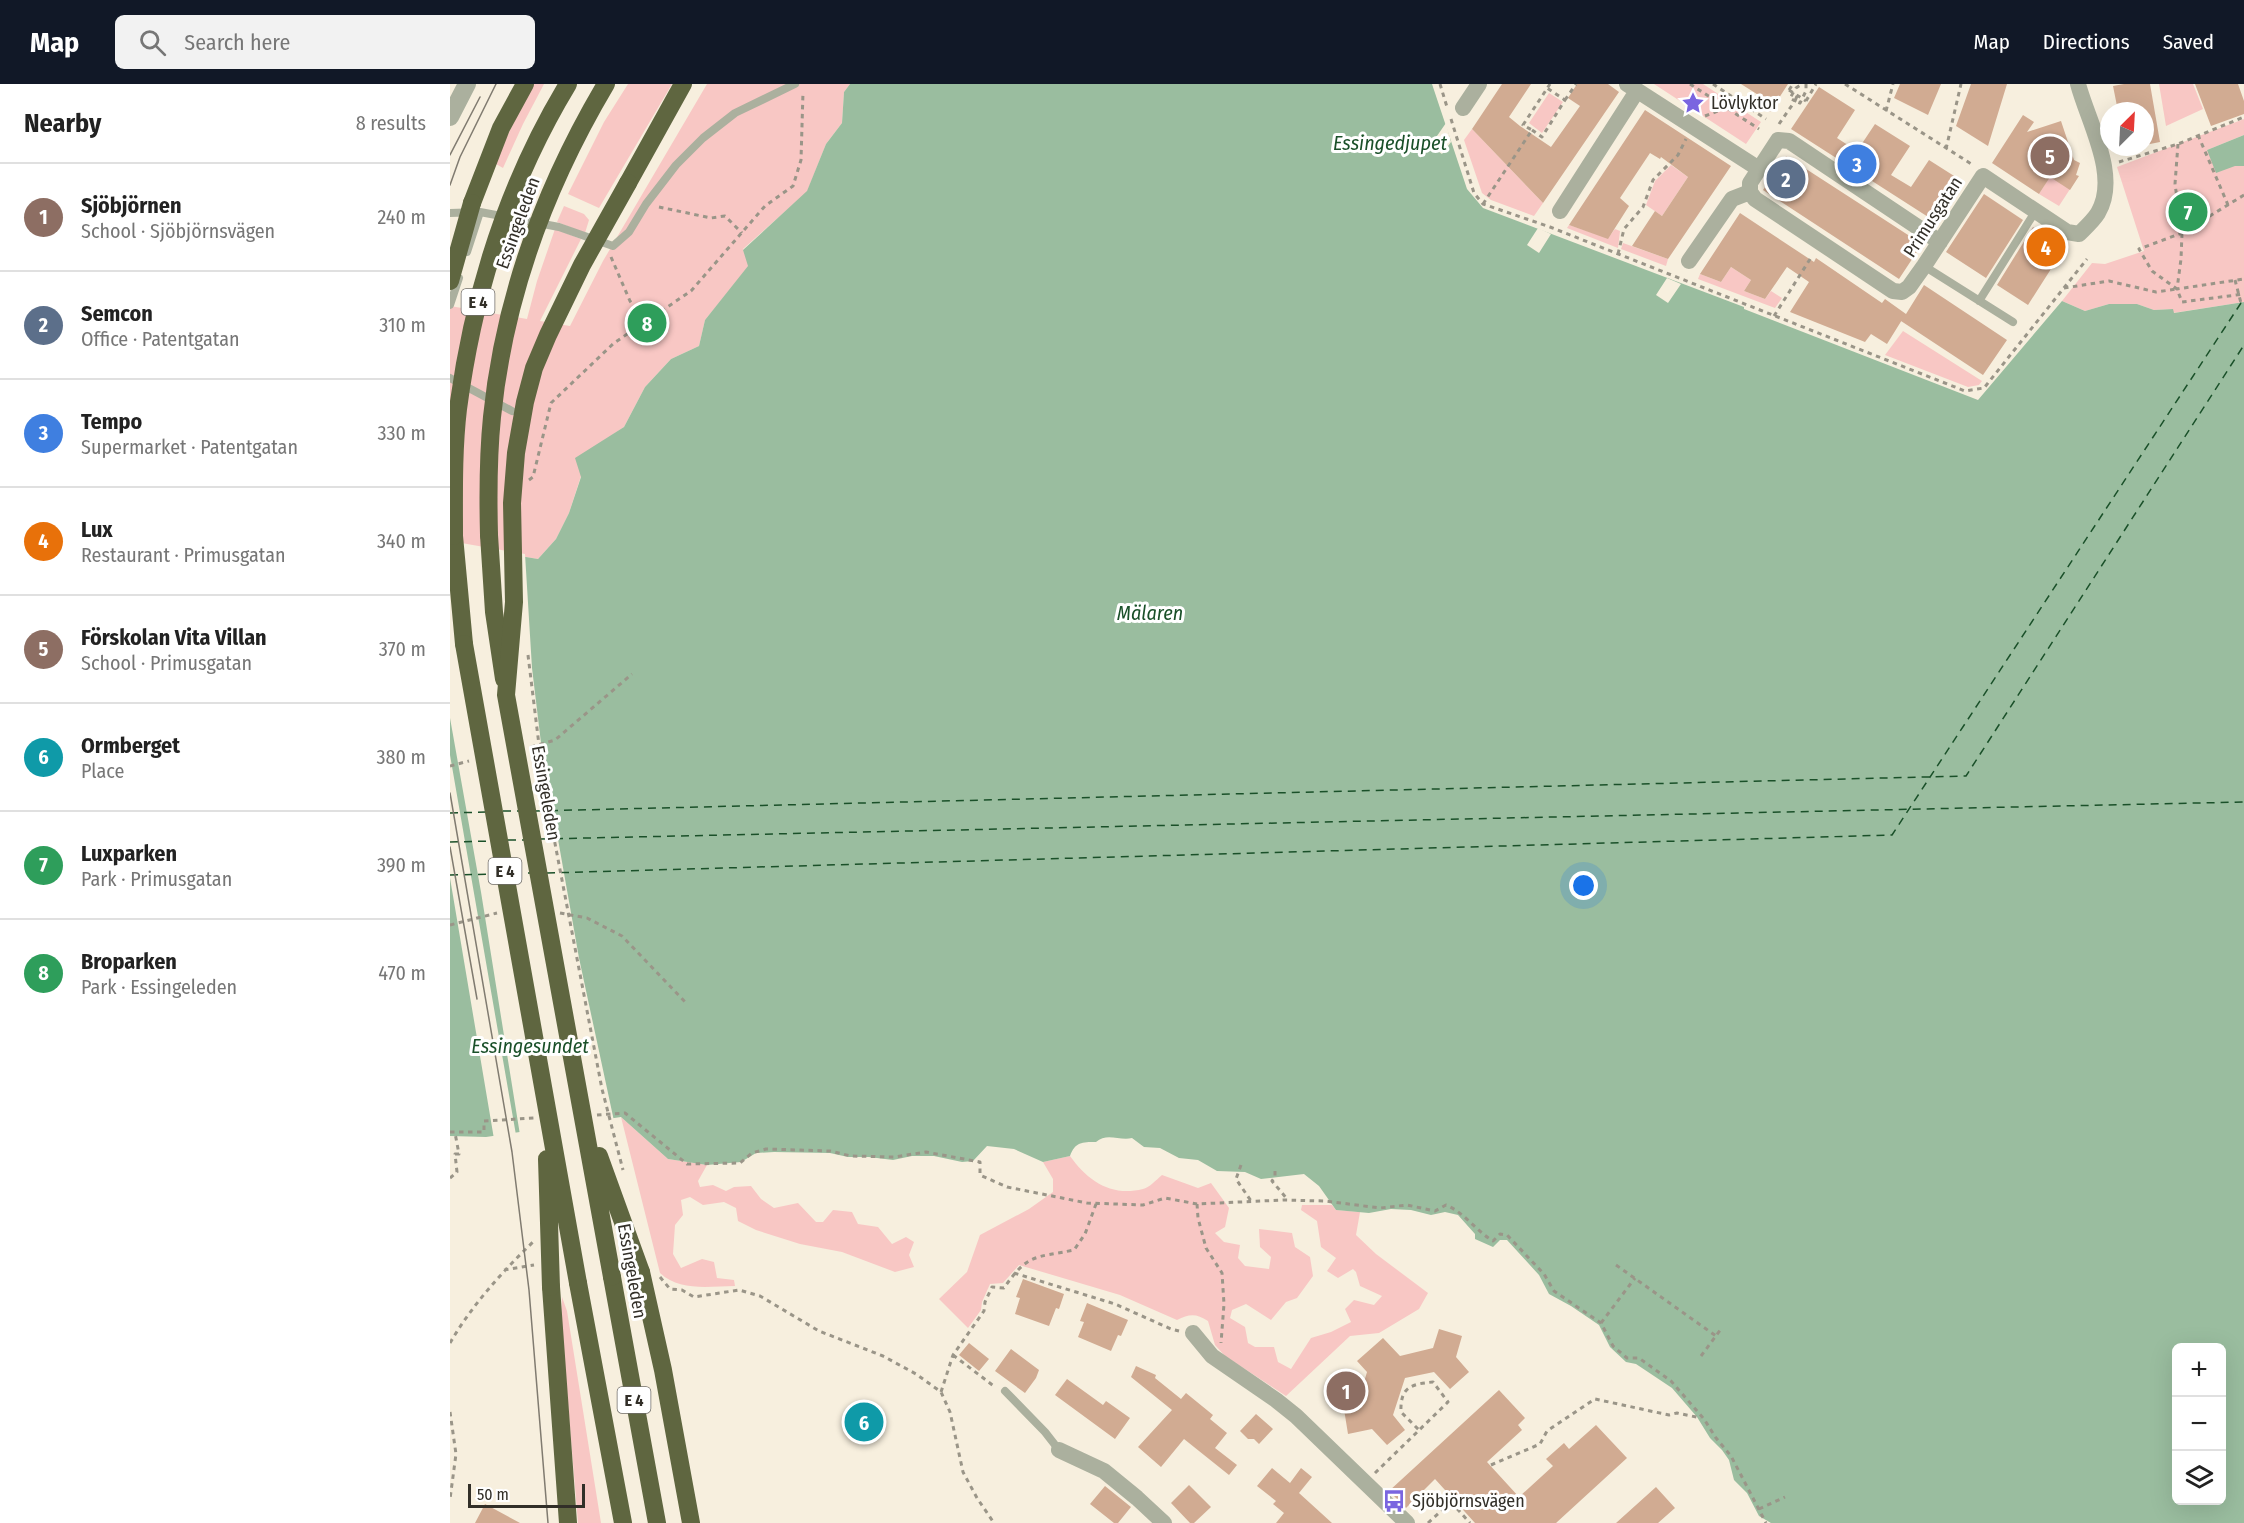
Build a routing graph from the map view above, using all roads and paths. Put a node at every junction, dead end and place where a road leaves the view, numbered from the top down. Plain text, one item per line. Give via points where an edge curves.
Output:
1 (467, 84) edge
2 (525, 84) edge
3 (568, 84) edge
4 (606, 84) edge
5 (683, 84) edge
6 (795, 84) edge
7 (803, 84) edge
8 (1440, 84) edge
9 (1479, 84) edge
10 (1550, 84) edge
11 (1576, 84) edge
12 (1690, 84) edge
13 (1713, 84) edge
14 (1793, 84) edge
15 (1802, 84) edge
16 (1806, 84) edge
17 (1816, 84) edge
18 (1845, 84) edge
19 (1893, 84) edge
20 (1961, 84) edge
21 (2078, 84) edge
22 (1547, 88) junction
23 (1632, 88) edge
24 (1797, 96) junction
25 (1565, 100) junction
26 (1795, 101) junction
27 (1741, 102) junction
28 (1463, 108) dead end
29 (1726, 108) junction
30 (1886, 111) junction
31 (1704, 116) dead end
32 (450, 117) edge
33 (2244, 117) edge
34 (1766, 119) dead end
35 (1778, 126) dead end
36 (1759, 129) dead end
37 (1532, 130) junction
38 (1688, 134) dead end
39 (2198, 135) junction
40 (2178, 144) junction
41 (1946, 150) junction
42 (2114, 164) dead end
43 (1976, 167) dead end
44 (1759, 169) junction
45 (1750, 192) junction
46 (2244, 195) edge
47 (646, 204) junction
48 (1483, 204) junction
49 (2228, 205) junction
50 (476, 208) junction
51 (1560, 211) dead end
52 (2035, 212) junction
53 (450, 213) edge
54 (742, 232) junction
55 (2182, 233) junction
56 (1940, 242) junction
57 (613, 246) junction
58 (1816, 250) dead end
59 (1618, 254) junction
60 (2087, 259) dead end
61 (1689, 261) dead end
62 (1924, 266) junction
63 (2244, 279) edge
64 (2235, 280) junction
65 (450, 281) edge
66 (2063, 288) junction
67 (2177, 289) junction
68 (2242, 295) edge
69 (1979, 300) junction
70 (2241, 303) dead end
71 (450, 305) edge
72 (1774, 316) junction
73 (2013, 322) dead end
74 (646, 323) junction
75 (450, 378) edge
76 (512, 411) dead end
77 (523, 484) dead end
78 (450, 598) edge
79 (464, 644) junction
80 (528, 654) dead end
81 (632, 674) dead end
82 (506, 695) junction
83 (526, 748) dead end
84 (472, 761) dead end
85 (450, 766) edge
86 (507, 911) dead end
87 (554, 911) dead end
88 (450, 925) edge
89 (687, 1004) dead end
90 (545, 1097) junction
91 (586, 1111) junction
92 (543, 1118) dead end
93 (450, 1132) edge
94 (455, 1132) junction
95 (1241, 1165) dead end
96 (1275, 1171) dead end
97 (450, 1178) edge
98 (626, 1180) dead end
99 (1288, 1200) junction
100 (1251, 1201) junction
101 (1197, 1203) junction
102 (1096, 1204) junction
103 (535, 1239) dead end
104 (1616, 1264) dead end
105 (522, 1267) dead end
106 (504, 1270) junction
107 (1014, 1273) junction
108 (1635, 1278) junction
109 (670, 1289) dead end
110 (1601, 1323) junction
111 (1721, 1329) dead end
112 (1193, 1334) joint
113 (1716, 1336) junction
114 (450, 1343) edge
115 (1221, 1344) dead end
116 (953, 1355) junction
117 (1701, 1356) dead end
118 (1005, 1391) joint
119 (941, 1392) junction
120 (450, 1412) edge
121 (1704, 1419) junction
122 (1419, 1430) junction
123 (1059, 1450) joint
124 (1491, 1465) dead end
125 (1365, 1483) junction
126 (1785, 1497) dead end
127 (450, 1499) edge
128 (1759, 1509) junction
129 (568, 1523) edge
130 (623, 1523) edge
131 (657, 1523) edge
132 (691, 1523) edge
133 (994, 1523) edge
134 (1164, 1523) edge
135 (1407, 1523) edge
136 (1428, 1523) edge
137 (1470, 1523) edge
138 (1766, 1523) edge

1 - 32 street
2 - 50 highway via 501,128
3 - 79 highway, Essingeleden / E 4, bridge via 516,185 488,265 470,337 453,476
4 - 82 highway, Essingeleden / E 4, bridge via 547,197 520,274 503,343 487,479 494,612
5 - 82 highway, bridge via 582,265 534,368 516,453 512,504 514,602
6 - 47 lane via 735,113 703,138
7 - 54 path via 801,160 793,186 765,206
8 - 48 path via 1474,193
9 - 28 street
10 - 22 path
11 - 25 path
12 - 29 path
13 - 27 path
14 - 24 path, bridge via 1789,90
15 - 26 path via 1790,98
16 - 26 path via 1800,103
17 - 24 path, bridge via 1806,101
18 - 30 path
19 - 30 path
20 - 41 path
21 - 52 street, Primusgatan via 2105,168 2105,192 2098,213 2079,234 2067,232
22 - 25 path
22 - 37 path via 1523,124
23 - 44 street
23 - 51 street
24 - 26 path, bridge
25 - 37 path via 1542,137
26 - 35 path
27 - 29 path
27 - 34 path
29 - 31 path
29 - 36 path
30 - 41 path
33 - 39 path
37 - 48 path
38 - 59 path via 1678,155 1653,180 1643,207 1624,229
39 - 40 path
39 - 49 path
40 - 42 path
40 - 55 path via 2175,184
41 - 43 path
44 - 45 street via 1750,183
44 - 56 street via 1778,140 1789,141
45 - 61 street via 1732,199
45 - 62 street, Primusgatan via 1893,291 1902,292 1909,287
46 - 49 path
47 - 54 path via 688,215 725,216
47 - 57 lane via 628,232
48 - 59 path
49 - 55 path
50 - 53 lane
50 - 57 lane via 559,227
50 - 65 highway, bridge
50 - 71 lane
52 - 56 street, Primusgatan via 1983,176
52 - 69 lane
54 - 74 path via 691,291
55 - 67 path
55 - 67 path via 2139,249 2152,271
56 - 62 street, Primusgatan
57 - 74 path via 610,258 630,301
58 - 72 path
59 - 72 path
60 - 66 path
62 - 69 lane
63 - 64 path
64 - 67 path
64 - 68 path
66 - 67 path via 2109,281 2156,292
66 - 72 path via 1984,388 1965,391
67 - 68 path via 2182,303
68 - 70 path
69 - 73 lane
74 - 77 path via 614,344 551,403 533,477
75 - 76 lane
78 - 79 highway
79 - 90 highway, Essingeleden / E 4, bridge
80 - 98 path, bridge via 544,786 602,1089
81 - 83 path via 555,740
82 - 91 highway, Essingeleden / E 4, bridge
84 - 85 path
86 - 88 path
87 - 89 path via 587,918 622,936
90 - 129 highway, bridge via 551,1287
90 - 130 highway, Essingeleden / E 4, bridge
91 - 102 path via 625,1113 687,1164 740,1162 766,1149 883,1157 926,1152 980,1162 980,1175 1007,1187
91 - 131 highway, Essingeleden / E 4, bridge
91 - 132 highway, bridge via 641,1272
92 - 94 path via 484,1121 484,1132
93 - 94 path
94 - 97 path via 457,1173
95 - 100 path via 1236,1179
96 - 99 path via 1272,1181
99 - 100 path
99 - 110 path via 1380,1208 1407,1205 1435,1211 1446,1205 1458,1210 1493,1240 1500,1234 1507,1235 1544,1274 1554,1291
100 - 101 path
101 - 102 path via 1165,1198 1143,1205
101 - 115 path via 1206,1248 1222,1273
102 - 107 path via 1085,1234 1074,1250 1030,1259
103 - 106 path
104 - 108 path
105 - 106 path
106 - 114 path
107 - 112 path via 1115,1304 1171,1329
107 - 116 path via 1004,1288 992,1287 984,1311
108 - 110 path
108 - 113 path
109 - 119 path via 694,1297 739,1290 760,1296 819,1331 883,1356
110 - 121 path via 1613,1346 1627,1358 1640,1358 1671,1381
111 - 113 path
112 - 125 street via 1212,1356 1296,1416
113 - 117 path
116 - 118 path
116 - 119 path
118 - 123 lane
119 - 133 path via 950,1412 963,1472
120 - 127 path via 456,1454
121 - 124 path via 1595,1399 1547,1431 1540,1444
121 - 128 path via 1731,1456
122 - 122 path via 1448,1402 1433,1382 1413,1384 1406,1389 1401,1405 1401,1412
122 - 125 path
123 - 134 street via 1104,1471
125 - 135 street
126 - 128 path
128 - 138 path
136 - 137 path via 1452,1501

